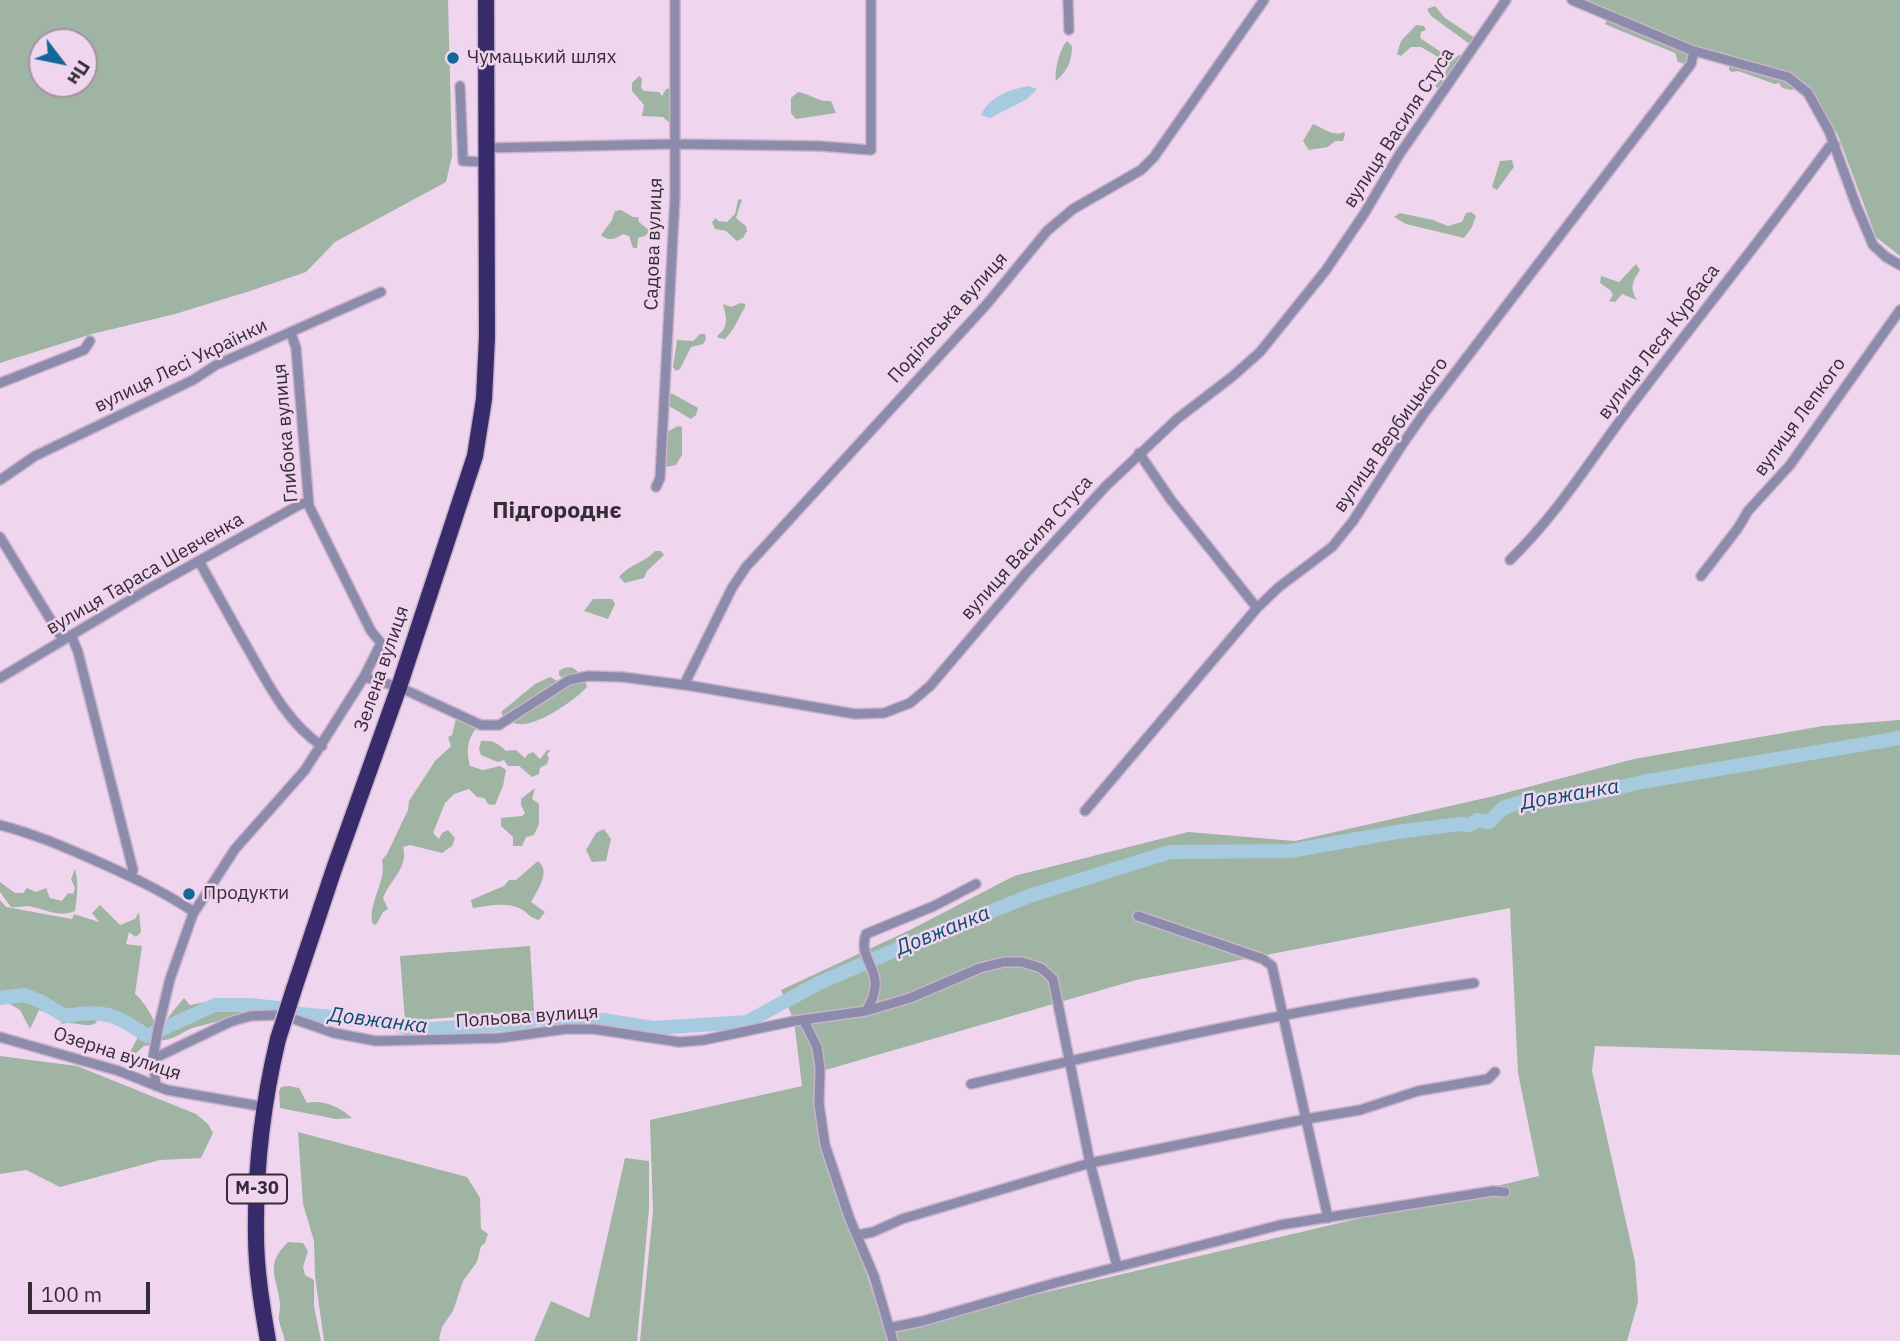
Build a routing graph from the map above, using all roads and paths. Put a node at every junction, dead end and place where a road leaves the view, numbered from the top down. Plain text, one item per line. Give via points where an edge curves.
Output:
1 (486, 0) edge
2 (675, 0) edge
3 (871, 0) edge
4 (1068, 0) edge
5 (1264, 0) edge
6 (1506, 0) edge
7 (1572, 0) edge
8 (1069, 30) dead end
9 (1694, 51) junction
10 (460, 86) dead end
11 (673, 144) junction
12 (1835, 145) junction
13 (486, 155) junction
14 (1900, 265) edge
15 (381, 292) dead end
16 (1900, 310) edge
17 (291, 333) junction
18 (90, 341) dead end
19 (0, 383) edge
20 (1139, 453) junction
21 (0, 480) edge
22 (656, 487) dead end
23 (308, 502) junction
24 (0, 537) edge
25 (1510, 560) dead end
26 (199, 561) junction
27 (1701, 576) dead end
28 (1256, 608) junction
29 (67, 637) junction
30 (363, 677) junction
31 (0, 678) edge
32 (684, 685) junction
33 (399, 687) junction
34 (322, 746) junction
35 (1085, 811) dead end
36 (0, 825) edge
37 (131, 875) junction
38 (976, 884) dead end
39 (194, 912) junction
40 (1138, 916) dead end
41 (1474, 983) dead end
42 (866, 1011) junction
43 (276, 1015) dead end
44 (1283, 1016) junction
45 (294, 1019) dead end
46 (804, 1021) junction
47 (0, 1037) edge
48 (153, 1059) junction
49 (1070, 1060) junction
50 (1495, 1072) dead end
51 (971, 1084) dead end
52 (156, 1086) junction
53 (265, 1107) junction
54 (1306, 1119) junction
55 (1090, 1163) junction
56 (1505, 1192) dead end
57 (1328, 1217) junction
58 (858, 1235) junction
59 (1117, 1266) junction
60 (888, 1328) junction
61 (268, 1341) edge
62 (892, 1341) edge

1 - 13 highway, Зелена вулиця / М-30
2 - 11 street, Садова вулиця
3 - 11 street via 871,150
4 - 8 street
5 - 32 street, Подільська вулиця via 1154,157 1047,231 987,304 746,567
6 - 20 street, вулиця Василя Стуса via 1326,270 1260,352
7 - 9 street
9 - 12 street via 1788,77 1808,93
9 - 28 street, вулиця Вербицького via 1691,64 1409,434 1353,521 1332,547
10 - 13 street via 463,162
11 - 13 street
11 - 22 street, Садова вулиця via 671,281
12 - 14 street via 1873,245
12 - 25 street, вулиця Леся Курбаса via 1829,147 1537,534
13 - 33 highway, Зелена вулиця / М-30 via 487,337 475,456
15 - 17 street, вулиця Лесі Українки
16 - 27 street, вулиця Лепкого via 1790,465 1748,511
17 - 21 street, вулиця Лесі Українки via 216,365 35,456
17 - 23 street, Глибока вулиця
18 - 19 street via 85,350
20 - 28 street
20 - 32 street, вулиця Василя Стуса via 910,703 884,713 855,714
23 - 26 street, вулиця Тараса Шевченка
23 - 30 street, Глибока вулиця via 381,643
24 - 29 street
26 - 29 street, вулиця Тараса Шевченка
26 - 34 street via 274,693 306,734
28 - 35 street, вулиця Вербицького
29 - 31 street, вулиця Тараса Шевченка
29 - 37 street via 78,652
30 - 33 street
30 - 34 street
32 - 33 street, вулиця Василя Стуса via 622,677 569,680 508,721 491,726
33 - 53 highway, Зелена вулиця / М-30, bridge via 278,1039
34 - 39 street via 235,849
36 - 37 street
37 - 39 street
38 - 42 street via 866,934 863,947 874,969 875,986
39 - 48 street via 170,979
40 - 44 street via 1263,959 1275,973
41 - 44 street
42 - 46 street, Польова вулиця
42 - 49 street, Польова вулиця via 980,968 1023,962 1041,968 1053,979
43 - 48 street via 230,1022
44 - 49 street
44 - 54 street
45 - 46 street, Польова вулиця via 376,1041 594,1029 680,1042
46 - 58 street via 817,1047 825,1145
47 - 52 street, Озерна вулиця via 119,1070
48 - 52 street
49 - 51 street
49 - 55 street, Польова вулиця
50 - 54 street via 1488,1079
52 - 53 street, Озерна вулиця
53 - 61 highway, Зелена вулиця / М-30 via 256,1234
54 - 55 street
54 - 57 street
55 - 58 street
55 - 59 street, Польова вулиця
56 - 57 street
57 - 59 street
58 - 60 street
59 - 60 street
60 - 62 street

